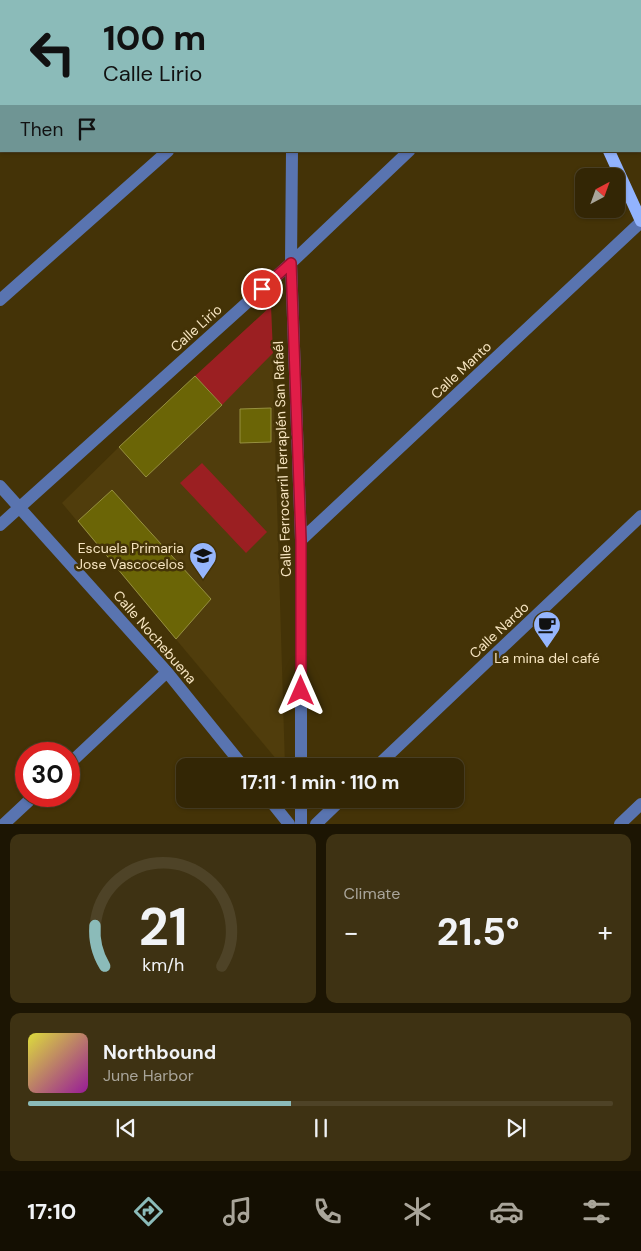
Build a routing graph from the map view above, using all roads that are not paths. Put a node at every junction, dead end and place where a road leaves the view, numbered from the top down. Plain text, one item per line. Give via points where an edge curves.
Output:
1 (167, 152) edge
2 (292, 152) edge
3 (408, 152) edge
4 (609, 152) edge
5 (641, 221) edge
6 (291, 263) junction
7 (0, 300) edge
8 (0, 486) edge
9 (19, 508) junction
10 (641, 516) edge
11 (0, 525) edge
12 (301, 540) junction
13 (168, 672) junction
14 (80, 754) edge
15 (237, 758) edge
16 (301, 758) edge
17 (385, 758) edge
18 (641, 804) edge
19 (22, 807) edge
20 (276, 808) edge
21 (301, 808) edge
22 (333, 808) edge
23 (4, 824) edge
24 (289, 824) edge
25 (301, 824) edge
26 (316, 824) edge
27 (620, 824) edge

1 - 7 street
2 - 6 street, Calle Ferrocarril Terraplén San Rafaél
3 - 6 street, Calle Lirio
4 - 5 main road
5 - 12 street, Calle Manto
6 - 9 street, Calle Lirio
6 - 12 street, Calle Ferrocarril Terraplén San Rafaél
8 - 9 street, Calle Nochebuena
9 - 11 street, Calle Lirio
9 - 13 street, Calle Nochebuena
10 - 17 street, Calle Nardo
12 - 16 street, Calle Ferrocarril Terraplén San Rafaél
13 - 14 street
13 - 15 street, Calle Nochebuena
18 - 27 street
19 - 23 street
20 - 24 street
21 - 25 street
22 - 26 street

